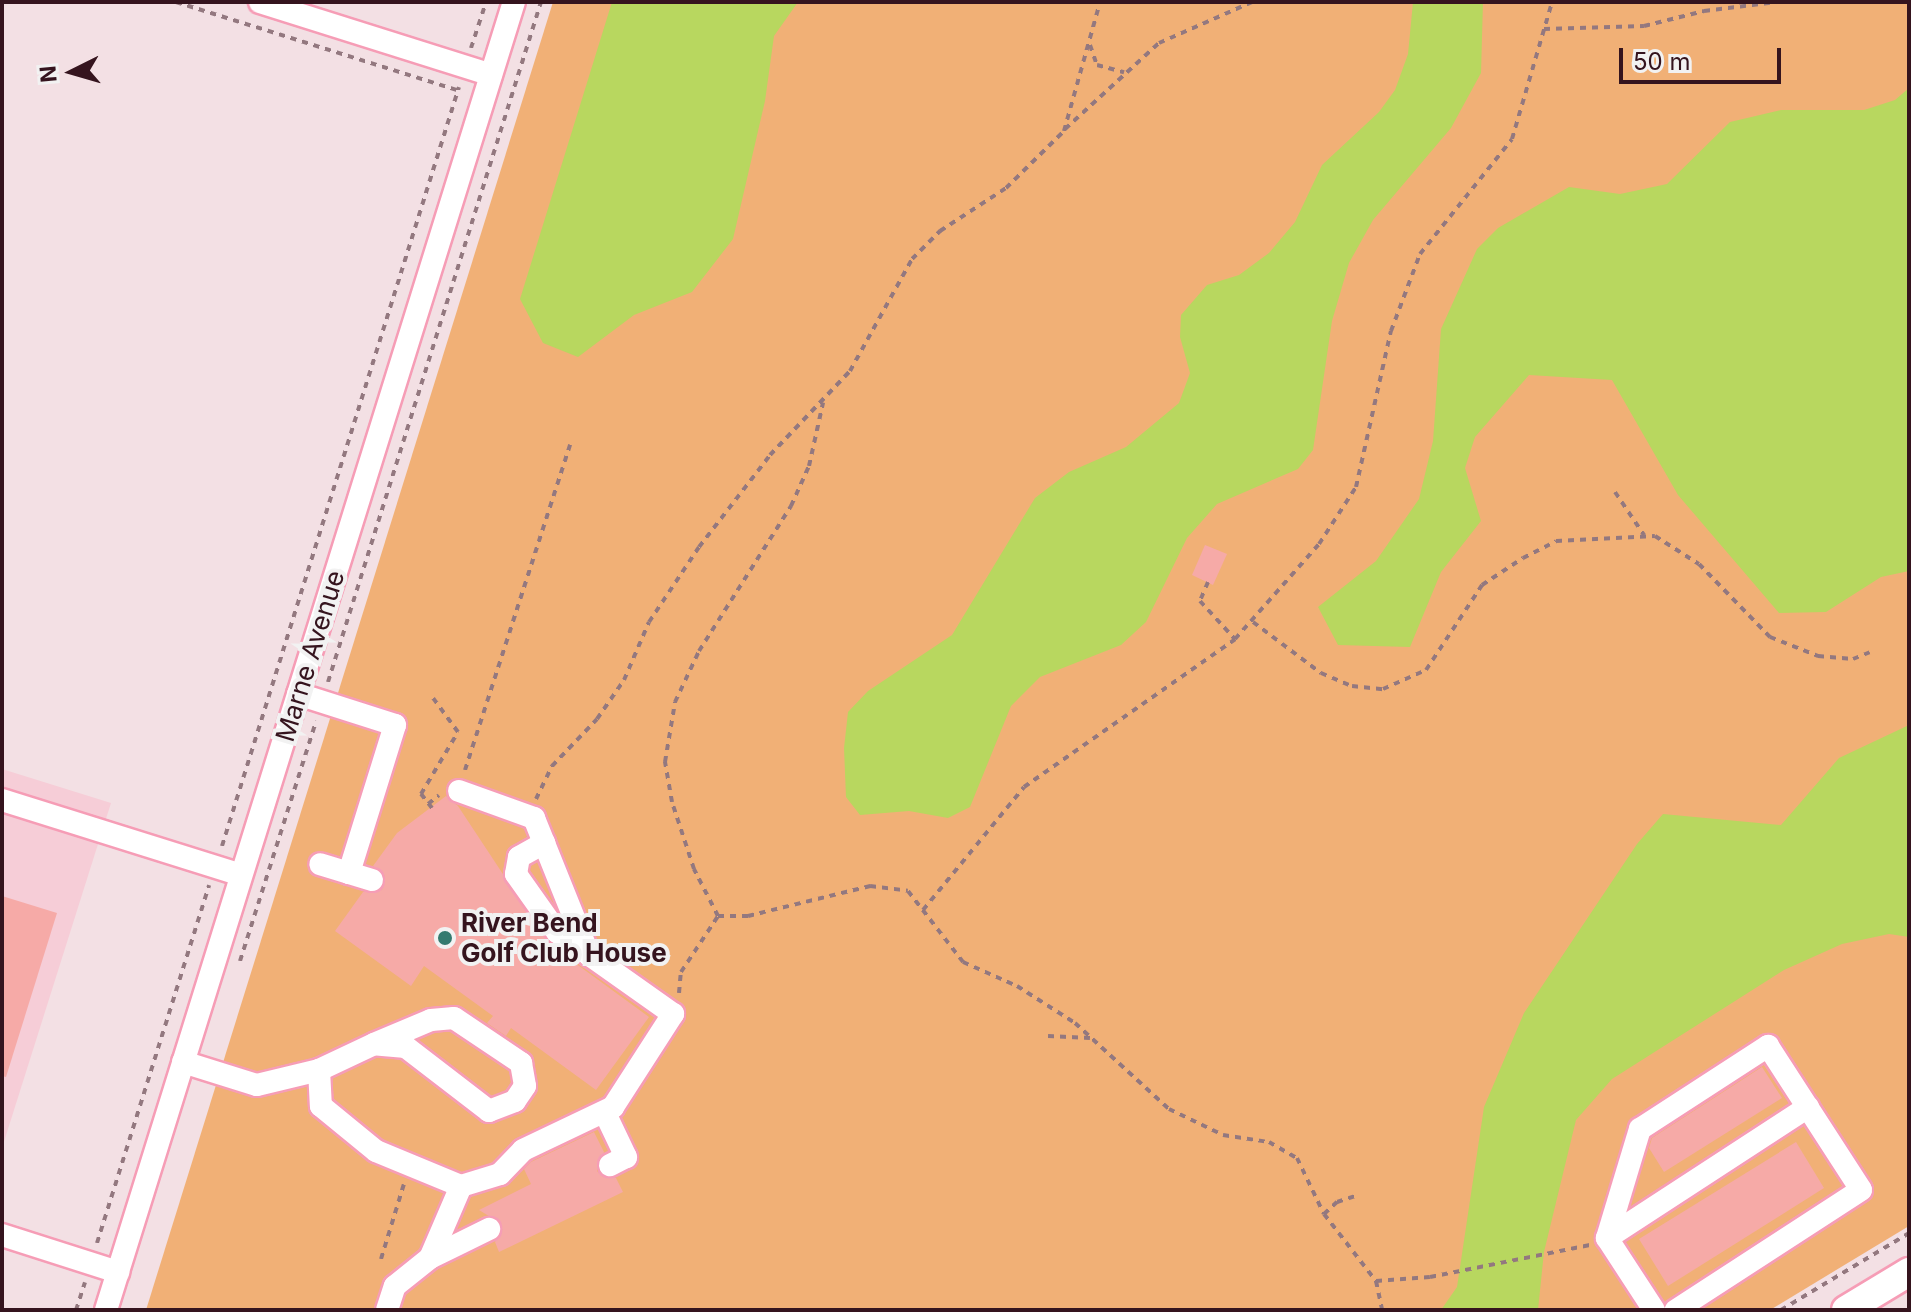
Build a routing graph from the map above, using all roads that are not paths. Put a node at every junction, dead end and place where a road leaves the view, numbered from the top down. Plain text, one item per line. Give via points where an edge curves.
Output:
1 (260, 2) edge
2 (514, 2) edge
3 (491, 75) junction
4 (298, 694) junction
5 (459, 791) road end
6 (2, 800) edge
7 (544, 843) junction
8 (320, 864) dead end
9 (349, 873) junction
10 (241, 875) junction
11 (372, 880) dead end
12 (589, 955) junction
13 (374, 1044) junction
14 (183, 1062) junction
15 (319, 1070) junction
16 (1808, 1107) junction
17 (605, 1113) junction
18 (610, 1165) dead end
19 (461, 1186) junction
20 (489, 1229) dead end
21 (2, 1235) edge
22 (1607, 1238) junction
23 (430, 1258) junction
24 (118, 1272) junction
25 (1909, 1272) edge
26 (106, 1310) edge
27 (387, 1310) edge
28 (1654, 1310) edge
29 (1676, 1310) edge
30 (1846, 1310) edge

1 - 3 street
2 - 3 street, Marne Avenue
3 - 4 street, Marne Avenue
4 - 9 street via 395,725
4 - 10 street, Marne Avenue
5 - 7 street via 534,818
6 - 10 street
7 - 12 street
7 - 12 street via 519,857 516,874 557,932
8 - 9 street
9 - 11 street
10 - 14 street, Marne Avenue
12 - 17 street via 673,1014
13 - 13 street via 406,1047 489,1111 515,1101 525,1086 521,1063 454,1018 431,1020
13 - 15 street
14 - 15 street via 257,1085
14 - 24 street, Marne Avenue
15 - 19 street via 321,1106 376,1151
16 - 22 street
16 - 22 street via 1768,1046 1640,1129
16 - 29 street via 1861,1190
17 - 18 street via 626,1157
17 - 19 street via 523,1150 500,1174
19 - 23 street
20 - 23 street
21 - 24 street
22 - 28 street
23 - 27 street via 395,1286
24 - 26 street, Marne Avenue
25 - 30 main road

